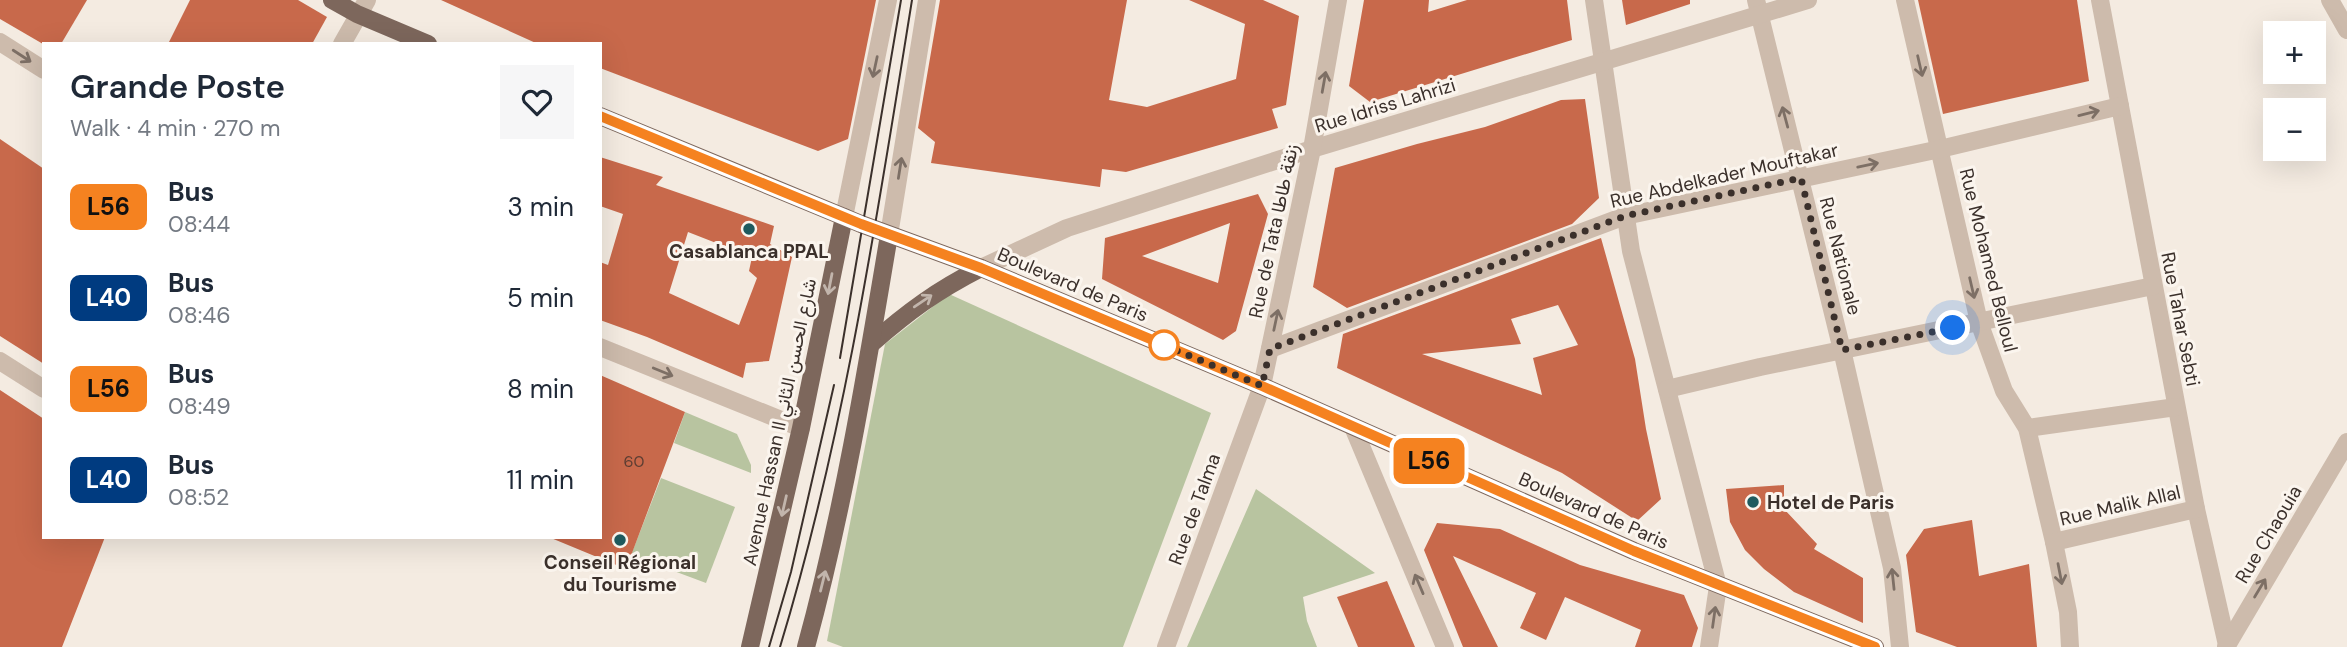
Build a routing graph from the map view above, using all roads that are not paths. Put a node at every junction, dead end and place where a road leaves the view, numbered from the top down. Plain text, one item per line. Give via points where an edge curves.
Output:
1 (331, 0) edge
2 (888, 0) edge
3 (927, 0) edge
4 (1594, 0) edge
5 (1808, 0) edge
6 (1905, 0) edge
7 (2100, 0) edge
8 (2330, 0) edge
9 (1332, 2) edge
10 (362, 7) edge
11 (1757, 7) edge
12 (2347, 30) edge
13 (0, 42) edge
14 (343, 42) edge
15 (424, 42) edge
16 (1603, 62) junction
17 (42, 69) edge
18 (2120, 106) junction
19 (602, 117) edge
20 (1312, 149) junction
21 (1940, 149) junction
22 (1801, 178) junction
23 (1625, 216) junction
24 (844, 217) junction
25 (889, 235) junction
26 (981, 268) junction
27 (2153, 286) junction
28 (1979, 322) junction
29 (870, 344) junction
30 (602, 347) edge
31 (1270, 349) junction
32 (1842, 350) junction
33 (0, 361) edge
34 (1262, 386) junction
35 (42, 388) edge
36 (1667, 388) junction
37 (2176, 407) junction
38 (1353, 427) junction
39 (801, 428) junction
40 (2027, 428) junction
41 (2347, 442) edge
42 (2196, 509) junction
43 (2054, 542) junction
44 (1718, 586) junction
45 (2226, 646) edge
46 (750, 647) edge
47 (806, 647) edge
48 (1166, 647) edge
49 (1445, 647) edge
50 (1709, 647) edge
51 (1875, 647) edge
52 (1900, 647) edge
53 (2070, 647) edge

1 - 10 main road
2 -> 24 street, Avenue Hassan II شارع الحسن الثاني
25 -> 3 street
4 - 16 street
5 - 11 street, Rue Idriss Lahrizi
6 -> 21 street, Rue Mohamed Belloul
7 - 18 street, Rue Tahar Sebti
8 - 12 street
20 -> 9 street, Rue de Tata زنقة طاطا
10 - 14 street
10 - 15 main road
11 - 16 street, Rue Idriss Lahrizi
22 -> 11 street, Rue Nationale
13 -> 17 street
16 - 20 street, Rue Idriss Lahrizi
16 - 23 street
21 -> 18 street, Rue Abdelkader Mouftakar
18 - 27 street, Rue Tahar Sebti
19 - 24 main road, Boulevard de Paris
20 - 26 street, Rue Idriss Lahrizi via 1067,228
31 -> 20 street, Rue de Tata زنقة طاطا
22 -> 21 street, Rue Abdelkader Mouftakar
21 -> 28 street, Rue Mohamed Belloul
22 - 23 street, Rue Abdelkader Mouftakar
22 - 32 street, Rue Nationale
23 - 31 street, Rue Abdelkader Mouftakar
23 - 36 street
24 - 25 main road, Boulevard de Paris
24 -> 39 main road, Avenue Hassan II شارع الحسن الثاني
25 - 26 main road, Boulevard de Paris
25 - 29 main road
29 -> 26 main road via 919,303
26 - 34 main road, Boulevard de Paris
27 - 28 street
27 - 37 street, Rue Tahar Sebti
28 - 32 street
28 - 40 street, Rue Mohamed Belloul via 2004,391
47 -> 29 main road via 826,573
30 -> 39 street
31 - 34 street, Rue de Tata زنقة طاطا
32 - 36 street
52 -> 32 street, Rue Nationale via 1892,568
33 - 35 street
34 - 38 main road, Boulevard de Paris
34 - 48 street, Rue de Talma
36 - 44 street
37 - 40 street
37 - 42 street, Rue Tahar Sebti
38 - 44 main road, Boulevard de Paris
49 -> 38 street
39 -> 46 main road, Avenue Hassan II شارع الحسن الثاني
40 - 43 street, Rue Mohamed Belloul
45 -> 41 street, Rue Chaouia
42 - 43 street, Rue Malik Allal
42 - 45 street, Rue Tahar Sebti
43 -> 53 street, Rue Mohamed Belloul
50 -> 44 street
44 - 51 main road, Boulevard de Paris

